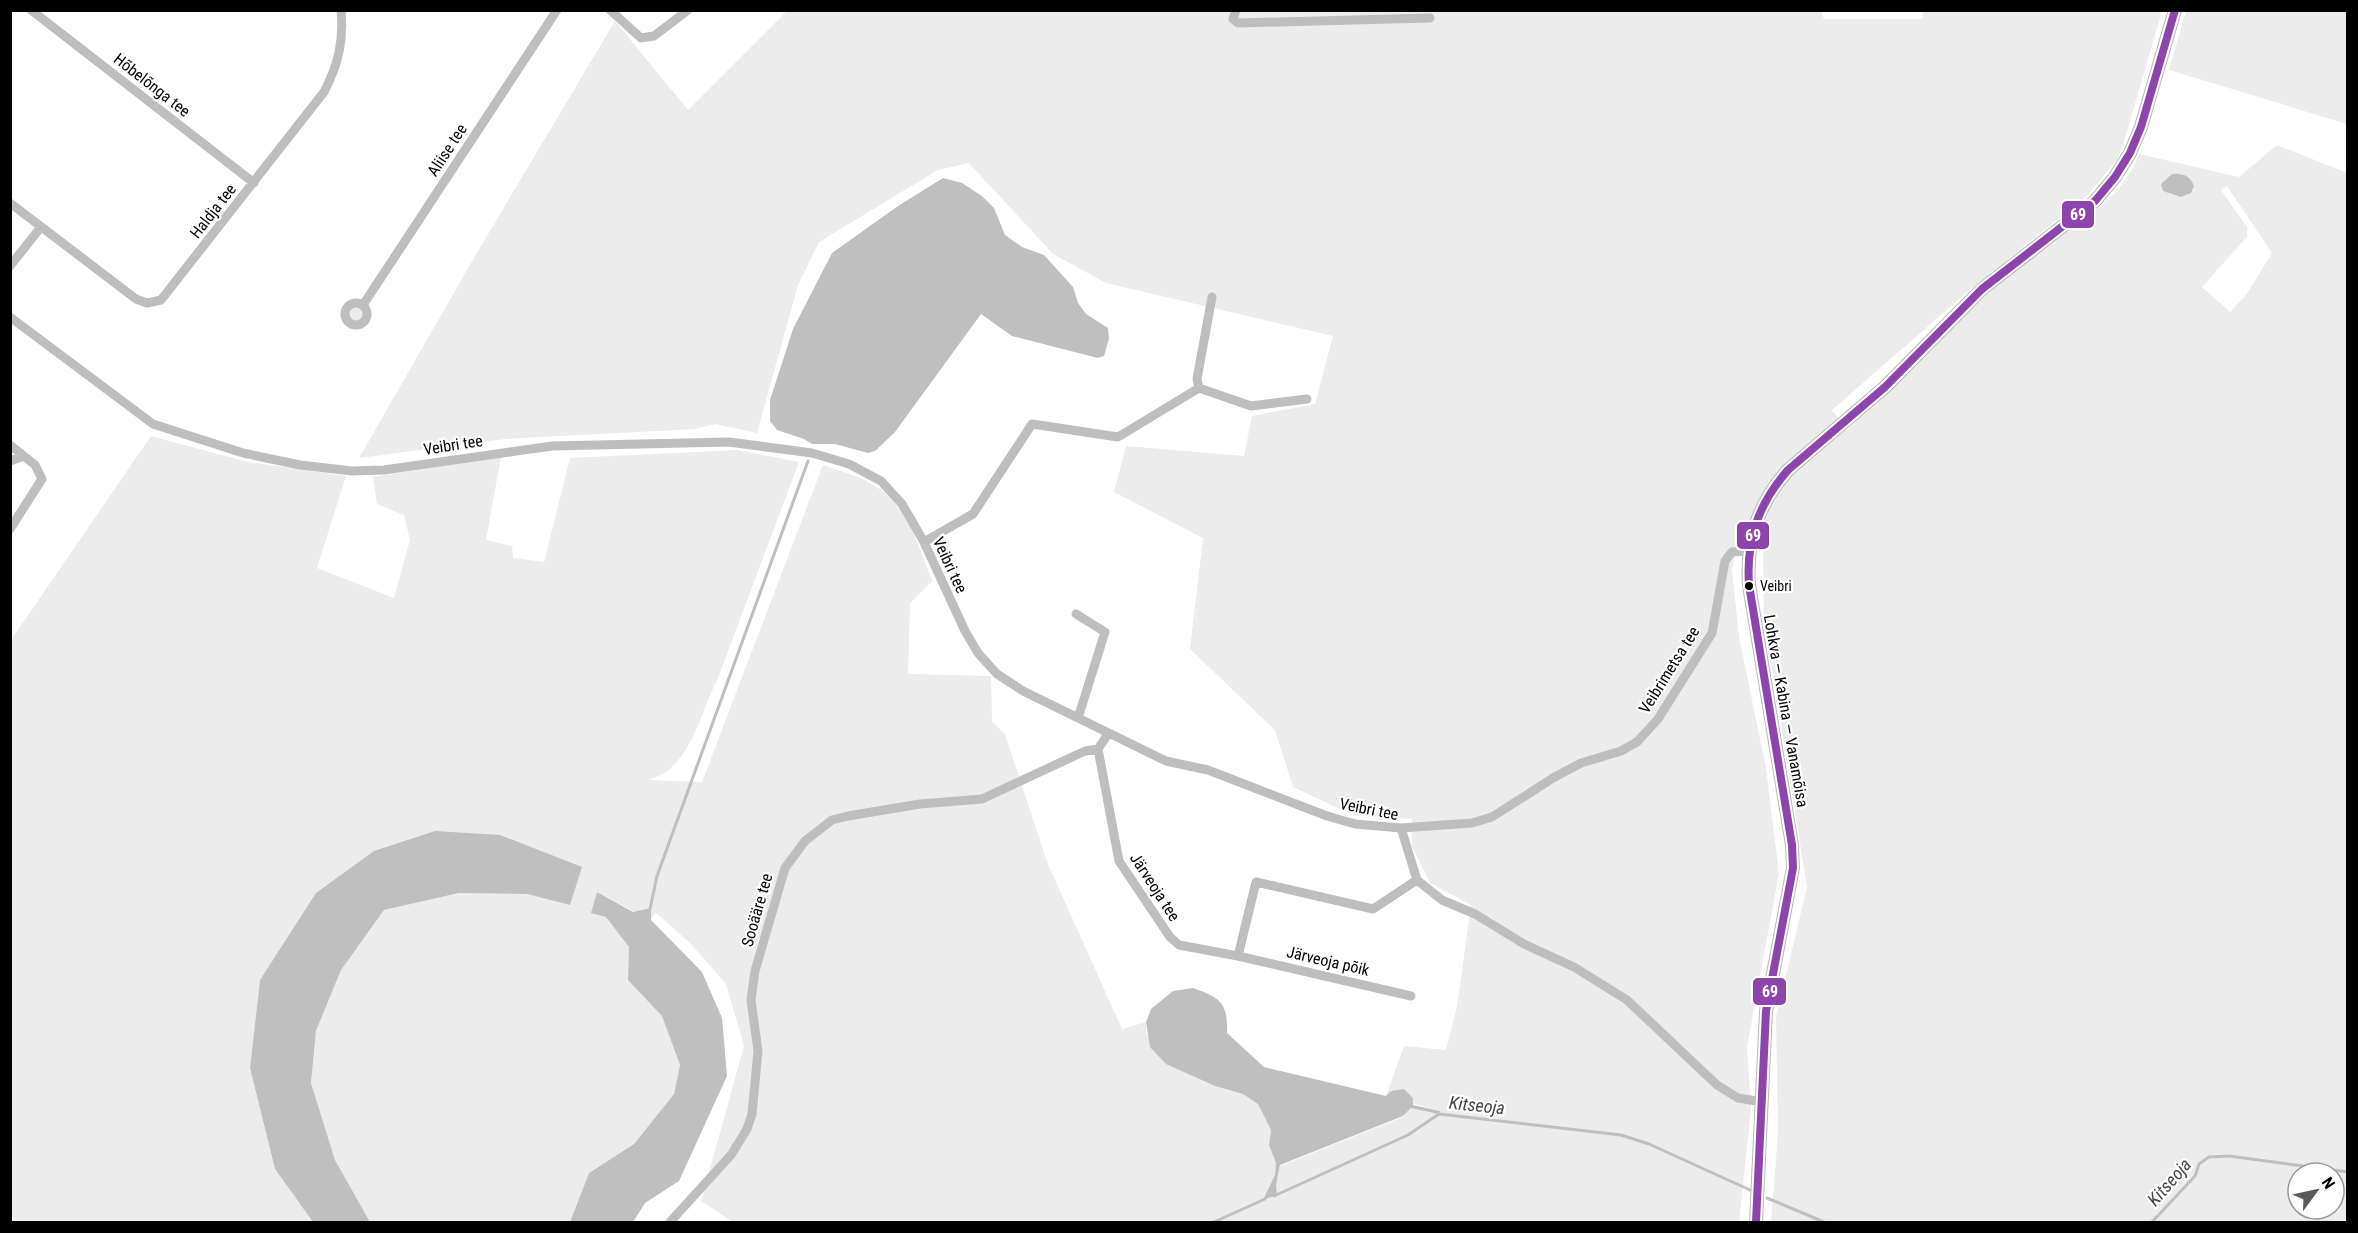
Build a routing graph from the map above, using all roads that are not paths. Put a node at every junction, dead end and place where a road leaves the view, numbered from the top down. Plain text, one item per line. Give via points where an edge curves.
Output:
1 (31, 10) edge
2 (340, 10) edge
3 (557, 10) edge
4 (610, 10) edge
5 (688, 10) edge
6 (1236, 10) edge
7 (2175, 10) edge
8 (1430, 18) dead end
9 (254, 183) junction
10 (10, 203) edge
11 (41, 227) junction
12 (10, 266) edge
13 (1212, 297) dead end
14 (363, 305) dead end
15 (10, 317) edge
16 (1199, 388) junction
17 (1307, 399) dead end
18 (10, 446) edge
19 (24, 456) junction
20 (10, 461) edge
21 (10, 529) edge
22 (924, 542) junction
23 (1749, 551) junction
24 (1076, 614) dead end
25 (1078, 718) junction
26 (1108, 734) junction
27 (1098, 749) junction
28 (1401, 828) junction
29 (1417, 880) junction
30 (1238, 956) junction
31 (1411, 996) dead end
32 (1762, 1102) junction
33 (670, 1222) edge
34 (1756, 1222) edge

1 - 9 street, Hõbelõnga tee
2 - 9 street, Haldja tee via 342,42 335,72
3 - 14 street, Aliise tee
4 - 5 street via 641,38 654,36
6 - 8 street via 1233,19 1238,22
7 - 23 street, Lohkva — Kabina — Vanamõisa via 2141,127 2115,177 2095,201 1982,289 1885,387 1788,470 1758,513
9 - 11 street, Haldja tee via 158,302 136,299
10 - 11 street, Haldja tee
11 - 12 street
13 - 16 street via 1197,379
15 - 22 street, Veibri tee via 153,424 243,453 352,471 552,446 729,442 812,453 849,464 881,481 892,492
16 - 17 street via 1251,406
16 - 22 street via 1118,436 1032,424 973,514
18 - 19 street
19 - 20 street
19 - 21 street via 35,465 42,479
22 - 25 street, Veibri tee via 978,653 997,674 1023,691
23 - 28 street, Veibrimetsa tee via 1732,552 1725,561 1712,633 1658,719 1637,742 1572,768 1492,817 1472,823
23 - 32 street, Lohkva — Kabina — Vanamõisa via 1751,603 1793,868 1766,1011
24 - 25 street via 1105,632
25 - 26 street, Veibri tee
26 - 27 street
26 - 28 street, Veibri tee via 1166,761 1208,770 1327,816 1354,824
27 - 30 street, Järveoja tee via 1115,846 1124,870 1179,945
27 - 33 street, Sooääre tee via 1085,751 982,799 848,816 832,820 805,841 784,868 754,971 751,1000 758,1051 747,1130 731,1155
28 - 29 street, Veibri tee
29 - 30 street via 1373,909 1256,882
29 - 32 street via 1442,900 1574,967 1627,1000 1717,1085 1738,1098
30 - 31 street, Järveoja põik
32 - 34 street, Lohkva — Kabina — Vanamõisa

